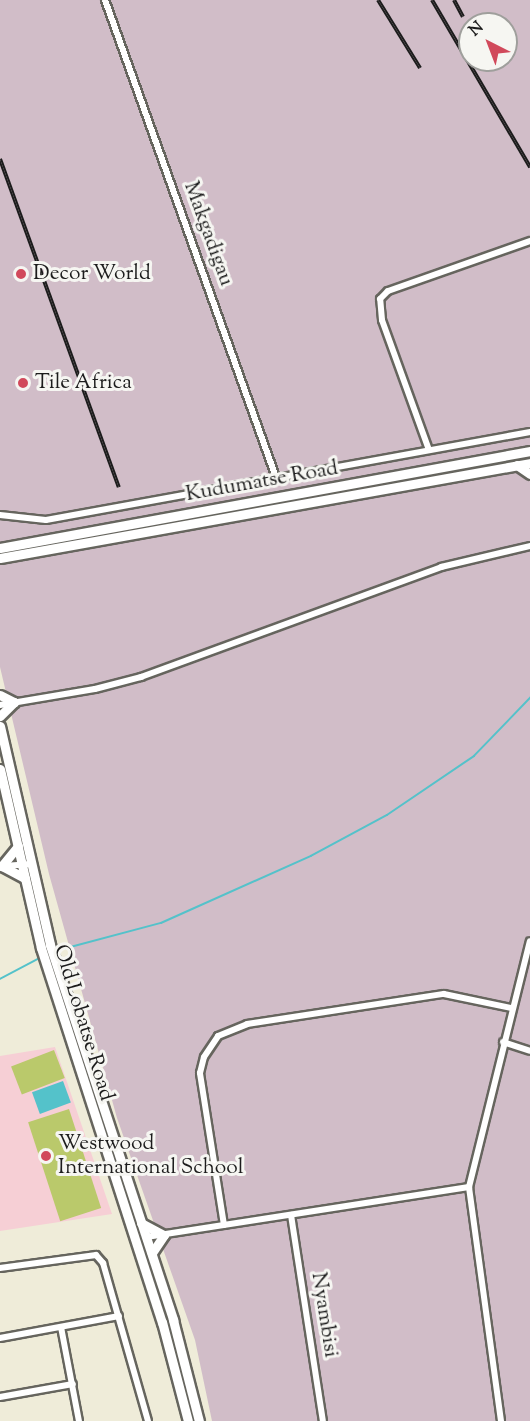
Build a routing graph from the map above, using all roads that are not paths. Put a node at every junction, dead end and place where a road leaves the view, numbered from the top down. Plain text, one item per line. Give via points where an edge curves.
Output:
1 (105, 0) edge
2 (530, 241) edge
3 (530, 432) edge
4 (429, 450) junction
5 (530, 451) edge
6 (530, 463) edge
7 (517, 465) junction
8 (530, 474) edge
9 (277, 480) junction
10 (0, 514) edge
11 (530, 546) edge
12 (0, 548) edge
13 (0, 558) edge
14 (0, 695) edge
15 (14, 702) junction
16 (0, 705) edge
17 (0, 716) edge
18 (0, 726) edge
19 (0, 770) edge
20 (18, 846) junction
21 (27, 865) junction
22 (1, 866) edge
23 (25, 878) junction
24 (530, 940) edge
25 (511, 1008) junction
26 (503, 1042) junction
27 (530, 1051) edge
28 (469, 1187) junction
29 (291, 1215) junction
30 (141, 1223) junction
31 (224, 1225) junction
32 (131, 1226) junction
33 (164, 1235) junction
34 (146, 1237) junction
35 (138, 1248) junction
36 (152, 1253) junction
37 (0, 1268) edge
38 (118, 1316) junction
39 (62, 1327) junction
40 (0, 1338) edge
41 (73, 1384) junction
42 (0, 1397) edge
43 (79, 1421) edge
44 (148, 1421) edge
45 (188, 1421) edge
46 (200, 1421) edge
47 (323, 1421) edge
48 (501, 1421) edge

1 - 9 street, Makgadigau
2 - 4 street via 388,291 380,299 382,320
3 - 4 street
4 - 9 street
5 - 12 main road, Kudumatse Road
6 - 7 main road, Kudumatse Road
7 - 8 main road
7 - 13 main road, Kudumatse Road
9 - 10 street via 46,520
11 - 15 street via 441,567 141,677
14 - 15 main road
15 - 16 street
15 - 17 main road
18 - 21 main road
19 - 20 main road, Old Lobatse Road
20 - 21 main road, Old Lobatse Road
20 - 22 main road
21 - 22 street
21 - 23 main road, Old Lobatse Road
21 - 30 main road, Old Lobatse Road via 69,1008
22 - 23 main road
23 - 32 main road, Old Lobatse Road via 59,1011
24 - 25 street
25 - 26 street
25 - 31 street via 444,993 247,1024 218,1036 204,1057 200,1072
26 - 27 street
26 - 28 street
28 - 29 street
28 - 48 street
29 - 31 street
29 - 47 street, Nyambisi
30 - 33 main road
30 - 34 main road, Old Lobatse Road
31 - 33 street
32 - 34 main road
32 - 35 main road, Old Lobatse Road
33 - 34 street
33 - 36 main road
34 - 35 main road
34 - 36 main road, Old Lobatse Road
35 - 45 main road, Old Lobatse Road
36 - 46 main road, Old Lobatse Road
37 - 38 street via 96,1255 103,1263
38 - 39 street
38 - 44 street
39 - 40 street
39 - 41 street
41 - 42 street
41 - 43 street

